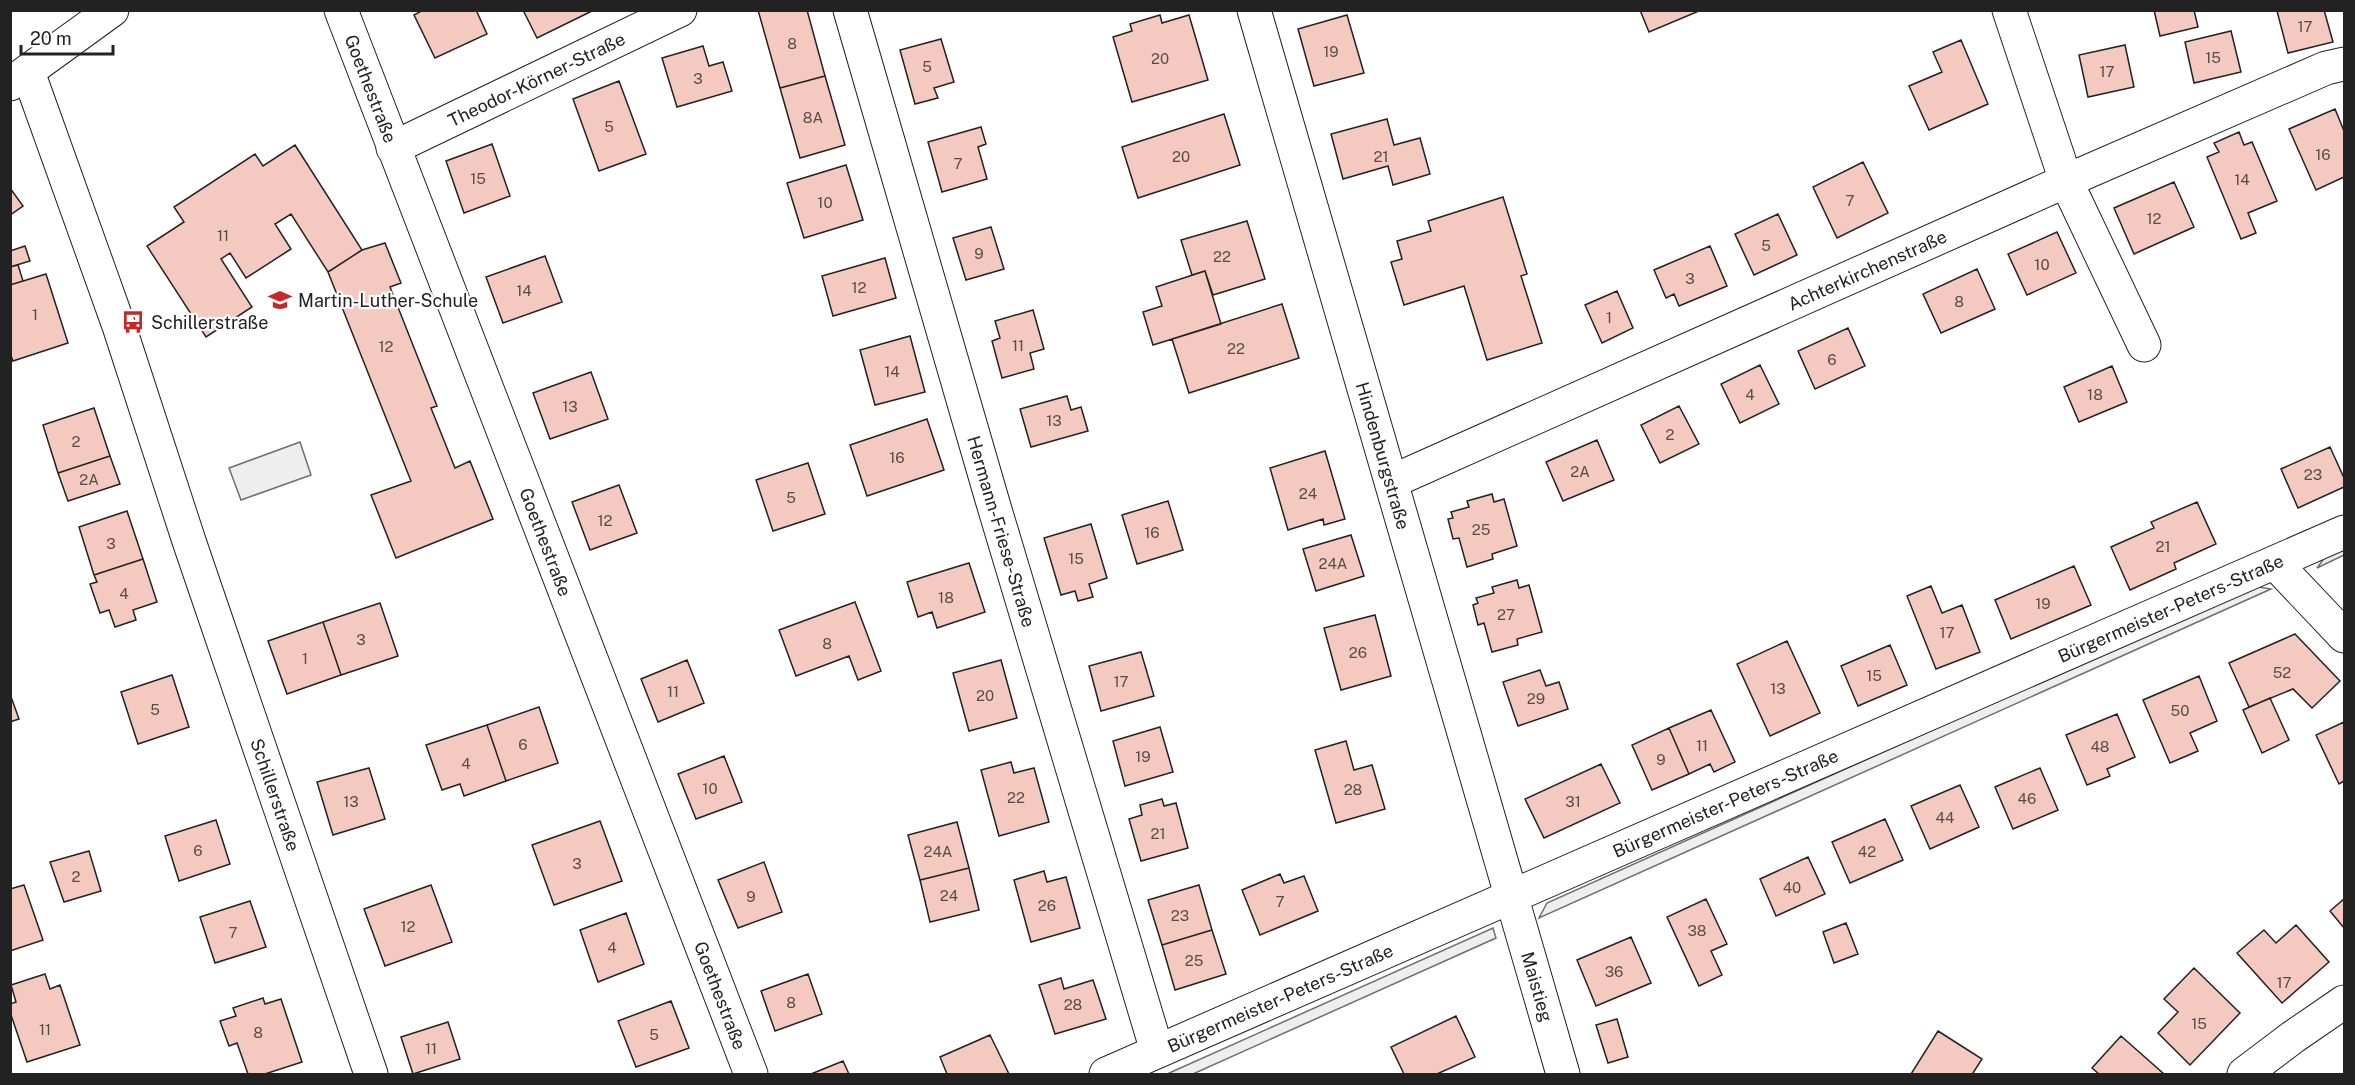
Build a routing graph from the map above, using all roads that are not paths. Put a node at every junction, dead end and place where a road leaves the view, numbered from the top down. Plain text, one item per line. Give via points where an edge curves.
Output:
1 (112, 10) edge
2 (341, 10) edge
3 (680, 10) edge
4 (850, 10) edge
5 (1254, 10) edge
6 (2009, 10) edge
7 (2344, 64) edge
8 (19, 78) edge
9 (393, 148) junction
10 (2066, 181) junction
11 (2144, 345) dead end
12 (1393, 481) junction
13 (2344, 532) edge
14 (2275, 563) junction
15 (2344, 636) edge
16 (1511, 899) junction
17 (2344, 1002) edge
18 (1157, 1051) junction
19 (371, 1074) edge
20 (751, 1074) edge
21 (1106, 1074) edge
22 (1563, 1074) edge
23 (2244, 1074) edge

1 - 8 street
2 - 9 street, Goethestraße
3 - 9 street, Theodor-Körner-Straße
4 - 18 street, Hermann-Friese-Straße
5 - 12 street, Hindenburgstraße
6 - 10 street
7 - 10 street, Achterkirchenstraße via 2326,68
8 - 19 street, Schillerstraße via 119,326
9 - 20 street, Goethestraße
10 - 11 street
10 - 12 street, Achterkirchenstraße
12 - 16 street, Hindenburgstraße
13 - 14 street, Bürgermeister-Peters-Straße
14 - 15 street
14 - 16 street, Bürgermeister-Peters-Straße
16 - 18 street, Bürgermeister-Peters-Straße
16 - 22 street, Maistieg
17 - 23 street
18 - 21 street, Bürgermeister-Peters-Straße

